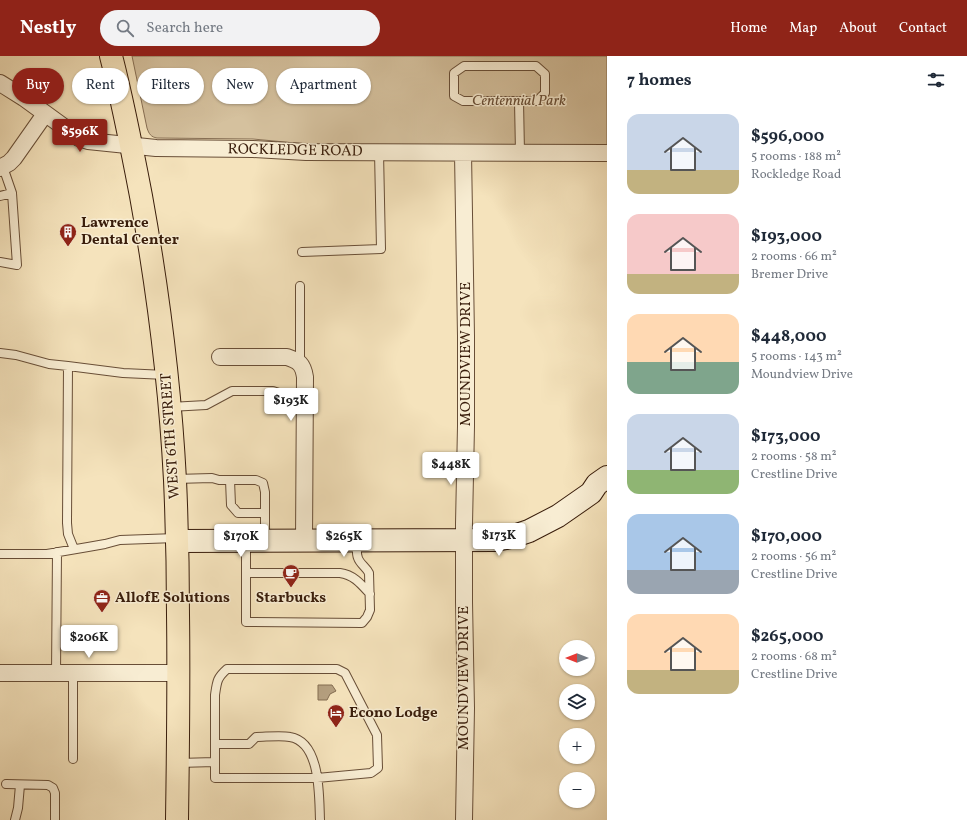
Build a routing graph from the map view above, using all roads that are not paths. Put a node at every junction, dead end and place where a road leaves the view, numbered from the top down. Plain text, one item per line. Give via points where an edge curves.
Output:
1 (111, 56) edge
2 (0, 83) edge
3 (519, 101) junction
4 (45, 114) junction
5 (132, 146) junction
6 (379, 152) junction
7 (463, 153) junction
8 (520, 153) junction
9 (607, 153) edge
10 (1, 167) edge
11 (12, 193) junction
12 (0, 196) edge
13 (302, 252) dead end
14 (0, 262) edge
15 (300, 286) dead end
16 (0, 353) edge
17 (220, 357) dead end
18 (300, 363) junction
19 (68, 366) junction
20 (166, 375) junction
21 (305, 397) junction
22 (169, 407) junction
23 (607, 476) edge
24 (175, 479) junction
25 (230, 480) junction
26 (599, 492) edge
27 (265, 513) junction
28 (177, 539) junction
29 (464, 540) junction
30 (256, 541) junction
31 (304, 541) junction
32 (356, 541) junction
33 (74, 550) junction
34 (57, 552) junction
35 (0, 554) edge
36 (246, 572) junction
37 (370, 594) junction
38 (0, 673) edge
39 (56, 673) junction
40 (73, 673) junction
41 (178, 673) junction
42 (215, 744) junction
43 (73, 759) dead end
44 (215, 762) junction
45 (178, 763) junction
46 (317, 778) junction
47 (6, 784) dead end
48 (20, 785) junction
49 (15, 820) edge
50 (55, 820) edge
51 (177, 820) edge
52 (320, 820) edge
53 (464, 820) edge

1 - 5 main road, WEST 6TH STREET
2 - 4 street, ROCKLEDGE ROAD
3 - 3 lane via 537,101 545,93 545,74 536,66 464,66 454,73 454,96 463,101
3 - 8 lane
4 - 5 street, ROCKLEDGE ROAD via 79,138
4 - 10 street via 14,158
5 - 6 street, ROCKLEDGE ROAD
5 - 20 main road, WEST 6TH STREET via 153,267
6 - 7 street, ROCKLEDGE ROAD
6 - 13 lane via 381,249
7 - 8 street, ROCKLEDGE ROAD
7 - 29 street, MOUNDVIEW DRIVE via 466,336
8 - 9 street, ROCKLEDGE ROAD
10 - 11 lane
11 - 12 lane
11 - 14 lane via 17,265
15 - 18 lane
16 - 19 lane
17 - 18 street via 287,357
18 - 21 street via 304,370
19 - 20 lane
19 - 33 lane via 67,524
20 - 22 main road, WEST 6TH STREET
21 - 22 lane via 288,396 274,391 232,391 206,405
21 - 31 street
22 - 24 main road, WEST 6TH STREET
23 - 26 street via 597,484
24 - 25 lane
24 - 28 main road, WEST 6TH STREET
25 - 27 lane via 231,505 238,513
25 - 27 lane via 256,480 263,483
26 - 29 street via 529,531 495,540
27 - 30 lane
28 - 30 street
28 - 33 lane via 120,540
28 - 41 main road, WEST 6TH STREET
29 - 32 street
29 - 53 street, MOUNDVIEW DRIVE
30 - 31 street
30 - 36 lane
31 - 32 street
32 - 37 lane via 356,554 369,573
33 - 34 lane
34 - 35 lane
34 - 39 lane
36 - 37 lane via 340,572 352,576
36 - 37 lane via 246,622 362,623 370,610
38 - 39 street
39 - 40 street
40 - 41 street
40 - 43 lane
41 - 45 main road, WEST 6TH STREET
42 - 44 lane
42 - 46 lane via 249,744 256,737 290,737 300,741 308,749 316,766
42 - 46 lane via 216,685 220,676 228,669 337,669 345,673 377,735 378,768 371,773
44 - 45 lane
44 - 46 lane via 215,778
45 - 51 main road, WEST 6TH STREET
46 - 52 lane
47 - 48 lane
48 - 49 lane
48 - 50 lane via 48,785 53,788

